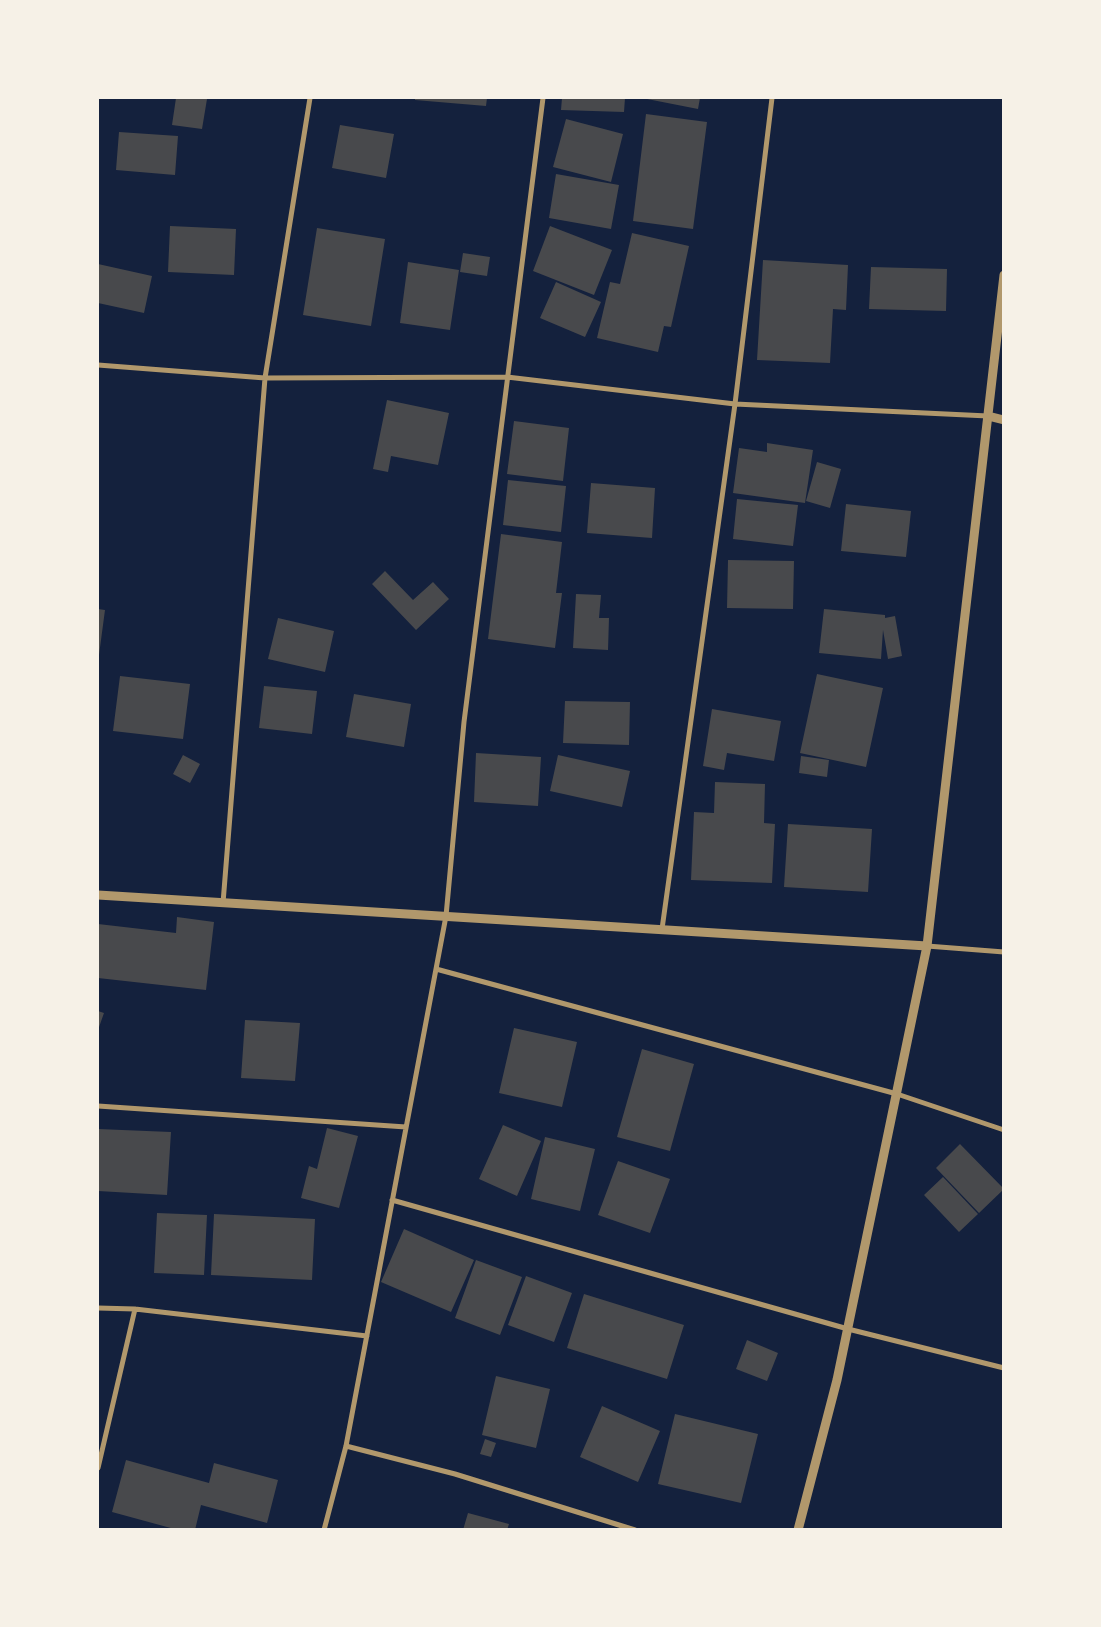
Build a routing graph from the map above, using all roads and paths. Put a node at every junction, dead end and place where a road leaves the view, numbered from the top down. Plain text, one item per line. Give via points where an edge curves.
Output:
1 (310, 98) edge
2 (543, 98) edge
3 (772, 98) edge
4 (1004, 276) edge
5 (98, 365) edge
6 (508, 377) junction
7 (265, 378) junction
8 (735, 404) junction
9 (988, 416) junction
10 (1004, 420) edge
11 (98, 895) edge
12 (223, 903) junction
13 (446, 916) junction
14 (662, 929) junction
15 (927, 946) junction
16 (1004, 952) edge
17 (436, 970) junction
18 (897, 1094) junction
19 (98, 1106) edge
20 (406, 1127) junction
21 (1004, 1130) edge
22 (392, 1200) junction
23 (98, 1308) edge
24 (135, 1309) junction
25 (848, 1329) junction
26 (367, 1336) junction
27 (1004, 1368) edge
28 (346, 1446) junction
29 (98, 1468) edge
30 (324, 1530) edge
31 (635, 1530) edge
32 (798, 1530) edge

1 - 7 street
2 - 6 street
3 - 8 street
4 - 9 street
5 - 7 street
6 - 7 street
6 - 8 street
6 - 13 street via 464,722
7 - 12 street
8 - 9 street
8 - 14 street
9 - 10 street
9 - 15 street
11 - 12 street
12 - 13 street
13 - 14 street
13 - 17 street
14 - 15 street
15 - 16 street
15 - 18 street
17 - 18 street
17 - 20 street
18 - 21 street
18 - 25 street
19 - 20 street
20 - 22 street
22 - 25 street
22 - 26 street
23 - 24 street
24 - 26 street
24 - 29 street
25 - 27 street
25 - 32 street
26 - 28 street
28 - 30 street
28 - 31 street via 455,1474

